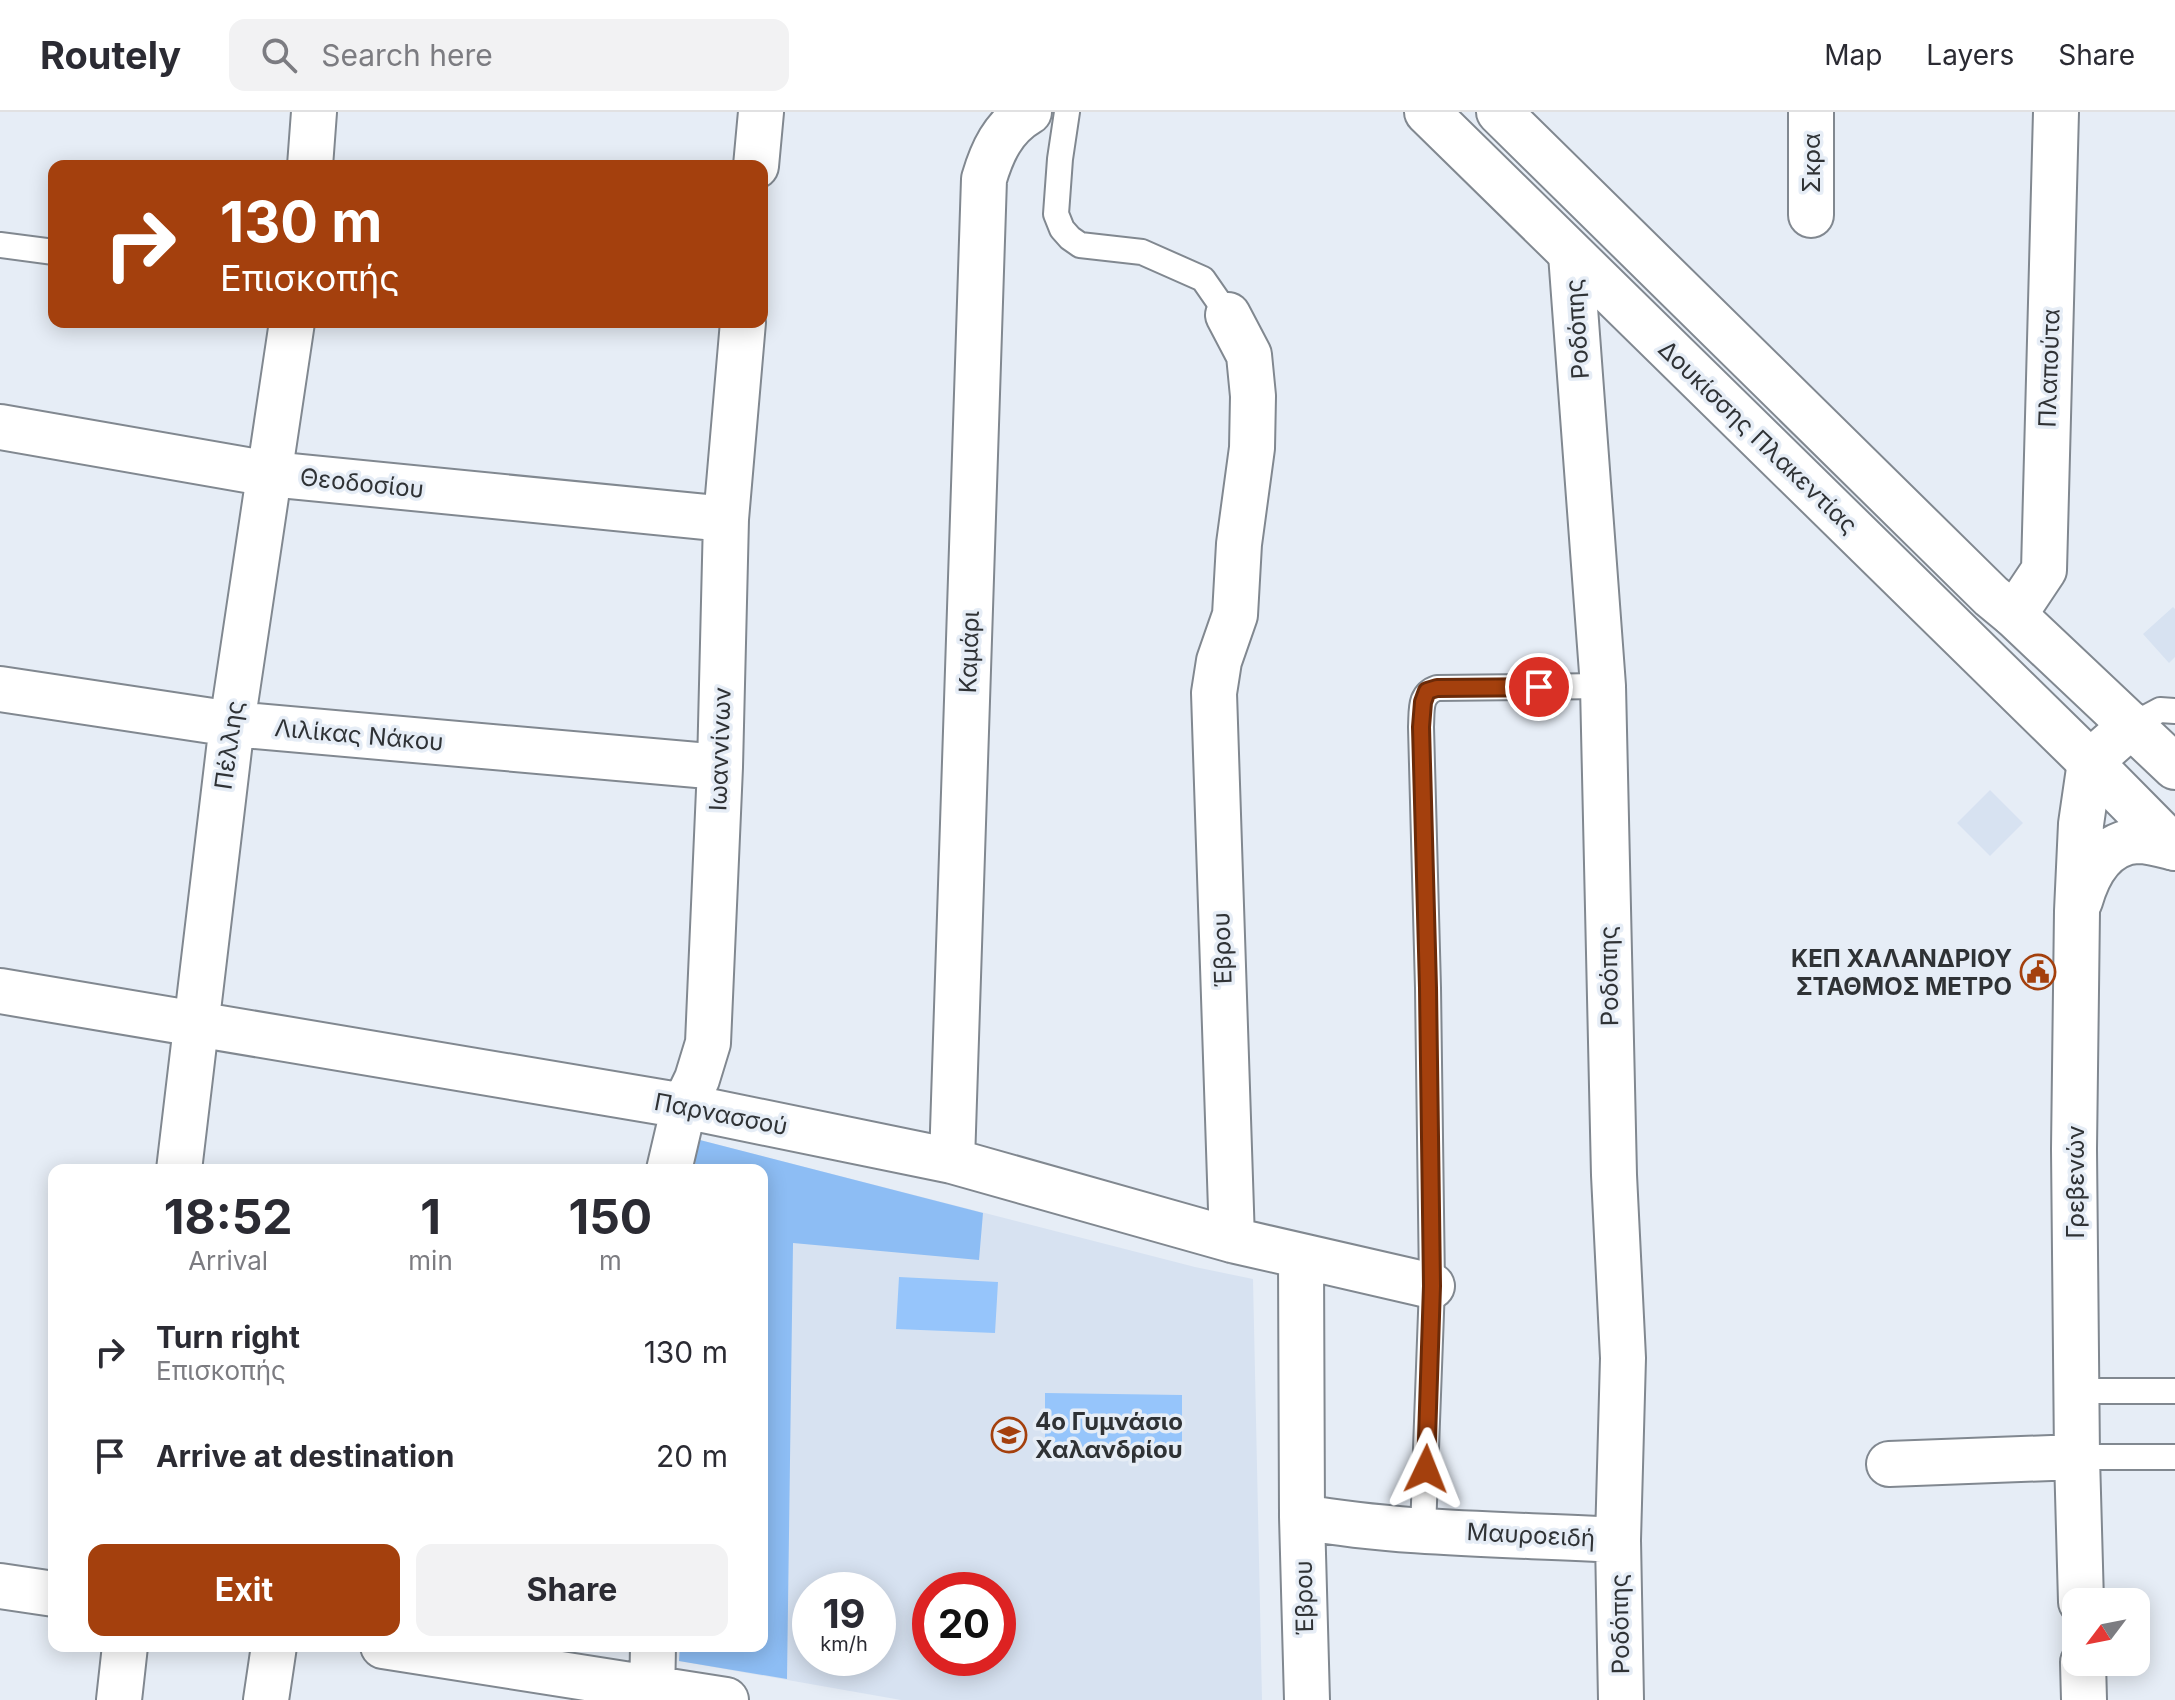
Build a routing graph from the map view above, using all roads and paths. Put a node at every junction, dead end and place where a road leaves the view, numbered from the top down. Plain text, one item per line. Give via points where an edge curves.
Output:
1 (314, 112) edge
2 (761, 112) edge
3 (1029, 112) edge
4 (1067, 112) edge
5 (1427, 112) edge
6 (1499, 112) edge
7 (1811, 112) edge
8 (2056, 112) edge
9 (310, 160) edge
10 (757, 160) edge
11 (1811, 215) dead end
12 (0, 245) edge
13 (48, 251) edge
14 (1571, 254) junction
15 (1228, 315) joint
16 (291, 328) edge
17 (742, 328) edge
18 (0, 427) edge
19 (270, 474) junction
20 (726, 519) junction
21 (2014, 615) junction
22 (1603, 686) junction
23 (0, 689) edge
24 (2175, 711) edge
25 (232, 724) junction
26 (2132, 725) junction
27 (2090, 762) junction
28 (720, 767) junction
29 (2175, 767) edge
30 (2175, 848) edge
31 (2077, 911) junction
32 (0, 991) edge
33 (195, 1023) junction
34 (684, 1106) junction
35 (952, 1161) junction
36 (180, 1164) edge
37 (670, 1164) edge
38 (1232, 1240) junction
39 (1301, 1257) junction
40 (1432, 1286) junction
41 (2076, 1391) junction
42 (2175, 1391) edge
43 (2077, 1457) junction
44 (2175, 1457) edge
45 (1889, 1464) dead end
46 (1302, 1517) junction
47 (1423, 1530) junction
48 (1618, 1540) junction
49 (0, 1586) edge
50 (2081, 1588) edge
51 (48, 1593) edge
52 (124, 1652) edge
53 (273, 1652) edge
54 (434, 1652) edge
55 (2083, 1676) edge
56 (653, 1678) edge
57 (119, 1700) edge
58 (266, 1700) edge
59 (726, 1700) edge
60 (1307, 1700) edge
61 (1621, 1700) edge
62 (2084, 1700) edge

1 - 9 street
2 - 10 street
3 - 35 street, Καμάρι via 996,145 984,179
4 - 15 lane via 1056,214 1062,229 1080,245 1142,252 1203,279
5 - 14 street, Δουκίσσης Πλακεντίας
6 - 21 street, Δουκίσσης Πλακεντίας
7 - 11 street, Σκρα
8 - 21 street, Πλαπούτα via 2044,570
12 - 13 lane
14 - 22 street, Ροδόπης
14 - 27 street, Δουκίσσης Πλακεντίας
15 - 38 street, Έβρου via 1249,355 1253,396 1235,615 1214,693
16 - 19 street, Πέλλης
17 - 20 street, Ιωαννίνων
18 - 19 street, Θεοδοσίου
19 - 20 street, Θεοδοσίου
19 - 25 street, Πέλλης
20 - 28 street, Ιωαννίνων
21 - 26 street, Δουκίσσης Πλακεντίας
22 - 40 lane via 1437,688 1424,696
22 - 48 street, Ροδόπης via 1623,1358
23 - 25 street, Λιλίκας Νάκου
24 - 26 lane via 2160,710
25 - 28 street, Λιλίκας Νάκου
25 - 33 street, Πέλλης
26 - 27 street
26 - 29 street, Δουκίσσης Πλακεντίας
27 - 30 street, Δουκίσσης Πλακεντίας
27 - 31 street, Γρεβενών
28 - 34 street, Ιωαννίνων via 708,1043
30 - 31 street via 2135,841 2108,852 2086,882
31 - 41 street, Γρεβενών
32 - 33 street, Παρνασσού
33 - 34 street, Παρνασσού
33 - 36 street, Πέλλης
34 - 35 street, Παρνασσού
34 - 37 street, Ιωαννίνων
35 - 38 street, Παρνασσού
38 - 39 street, Παρνασσού
39 - 40 street, Παρνασσού
39 - 46 street, Έβρου
40 - 47 lane
41 - 42 lane
41 - 43 street, Γρεβενών
43 - 44 lane
43 - 45 street
43 - 50 street, Γρεβενών
46 - 47 street, Μαυροειδή
46 - 60 street, Έβρου
47 - 48 street, Μαυροειδή
48 - 61 street, Ροδόπης
49 - 51 street
52 - 57 street
53 - 58 street
54 - 56 street
55 - 62 street
56 - 59 street

